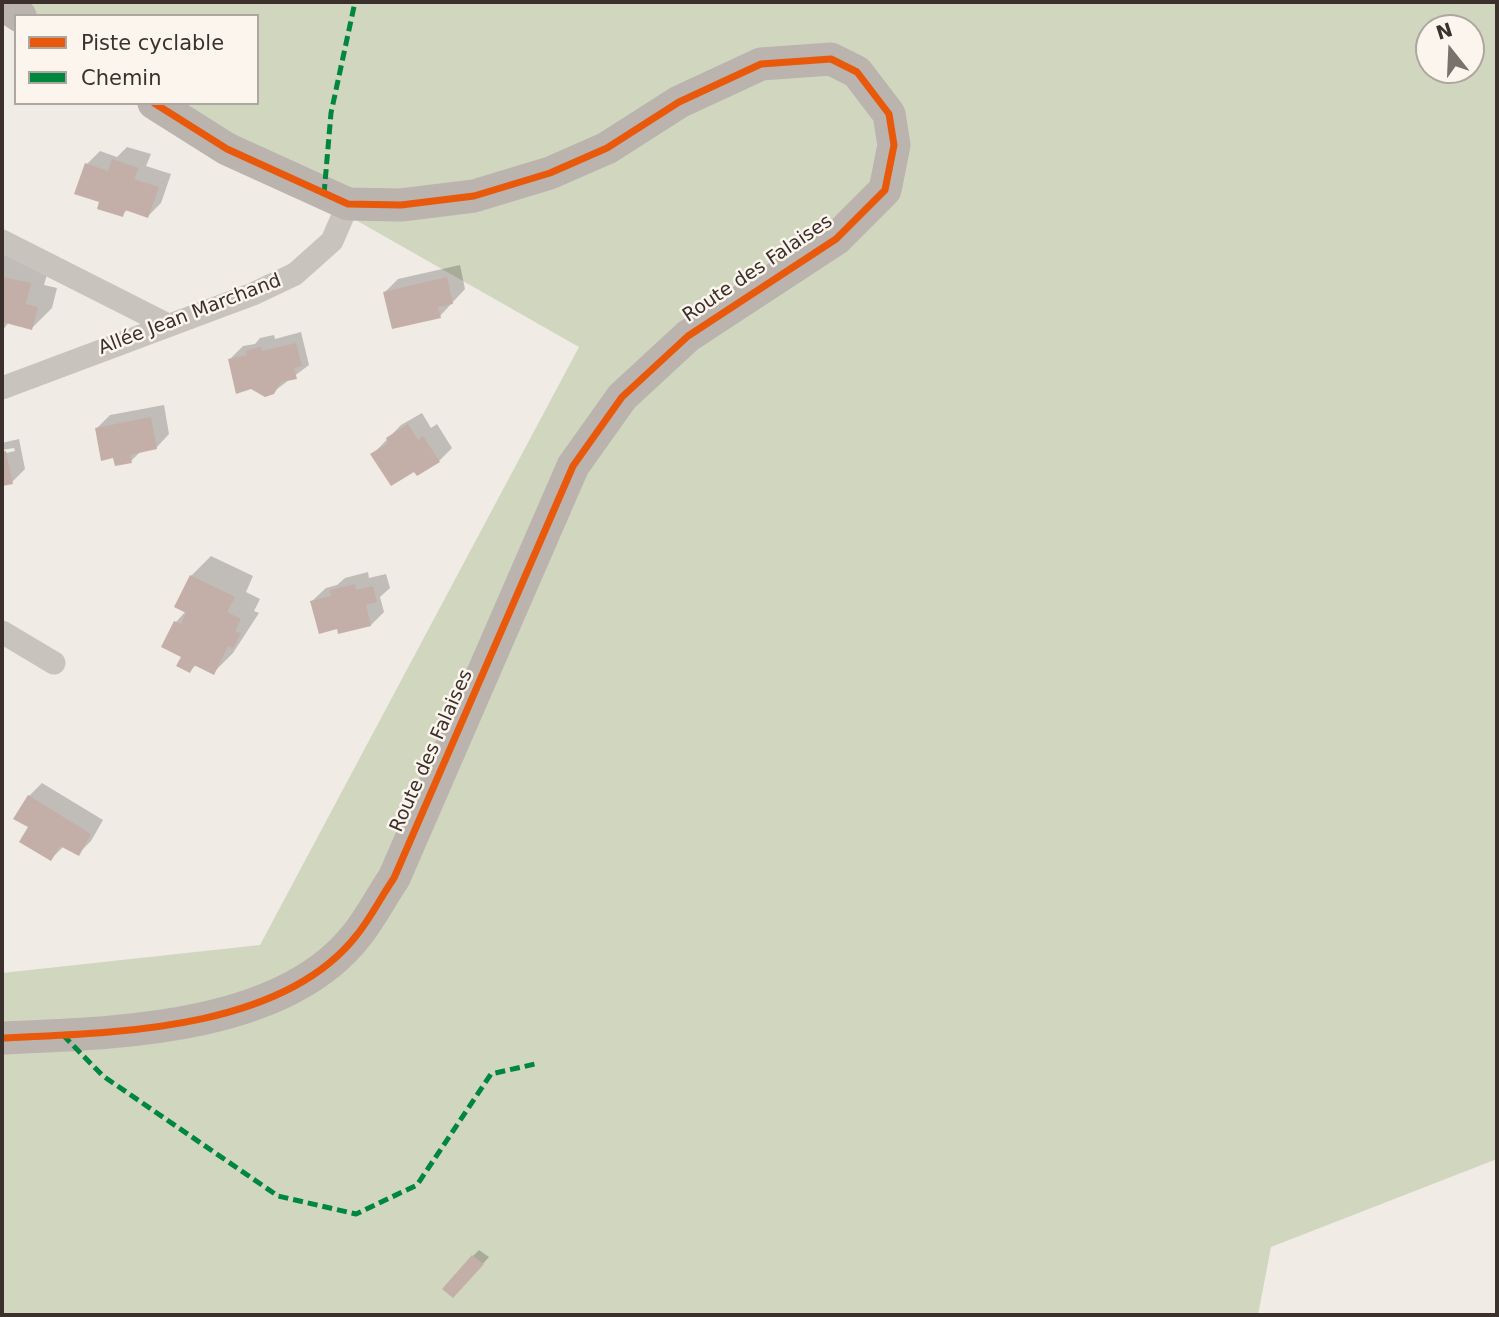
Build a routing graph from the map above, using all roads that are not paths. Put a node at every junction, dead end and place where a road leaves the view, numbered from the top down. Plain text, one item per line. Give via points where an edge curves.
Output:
1 (2, 4) edge
2 (17, 14) edge
3 (157, 105) edge
4 (348, 204) junction
5 (2, 241) edge
6 (167, 324) junction
7 (2, 388) edge
8 (2, 632) edge
9 (54, 663) dead end
10 (2, 1038) edge

1 - 2 main road
3 - 4 main road, Route des Falaises via 227,149
4 - 6 street, Allée Jean Marchand via 332,241 295,274
4 - 10 main road, Route des Falaises via 401,205 474,196 550,173 607,148 679,102 774,62 831,60 857,72 889,114 894,145 885,190 836,239 688,336 622,397 573,466 399,866 356,937 313,974 249,1008 86,1034
5 - 6 street
6 - 7 street, Allée Jean Marchand
8 - 9 street

